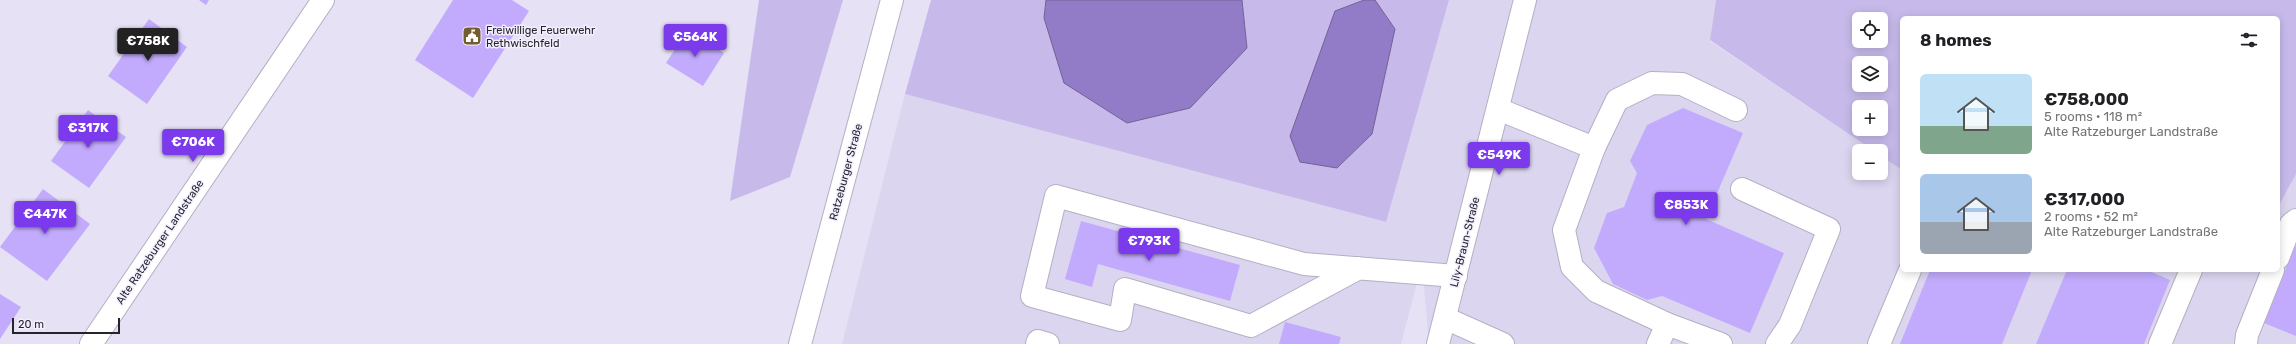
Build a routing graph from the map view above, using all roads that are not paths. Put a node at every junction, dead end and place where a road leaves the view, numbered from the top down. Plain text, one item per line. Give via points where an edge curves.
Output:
1 (322, 0) edge
2 (892, 0) edge
3 (1525, 0) edge
4 (1498, 109) junction
5 (1736, 110) dead end
6 (1594, 148) junction
7 (1742, 189) dead end
8 (2296, 220) edge
9 (2280, 253) edge
10 (1359, 268) junction
11 (1909, 272) edge
12 (2191, 272) edge
13 (2272, 272) edge
14 (1456, 276) junction
15 (1445, 318) junction
16 (1667, 324) junction
17 (91, 344) edge
18 (800, 344) edge
19 (1037, 344) edge
20 (1048, 344) edge
21 (1438, 344) edge
22 (1503, 344) edge
23 (1658, 344) edge
24 (1721, 344) edge
25 (1777, 344) edge
26 (1879, 344) edge
27 (2160, 344) edge
28 (2246, 344) edge

1 - 17 street, Alte Ratzeburger Landstraße
2 - 18 street, Ratzeburger Straße
3 - 4 street, Lily-Braun-Straße
4 - 6 street
4 - 14 street, Lily-Braun-Straße
5 - 6 street via 1682,84 1652,83 1617,100
6 - 16 street via 1564,230 1572,267 1596,291
7 - 25 street via 1829,229 1790,325
8 - 9 street via 2291,224
10 - 10 street via 1304,264 1056,196 1032,296 1120,320 1125,289 1252,326
10 - 14 street
11 - 26 street
12 - 27 street
13 - 28 street via 2247,335
14 - 15 street, Lily-Braun-Straße
15 - 21 street, Lily-Braun-Straße
15 - 22 street
16 - 23 street
16 - 24 street
19 - 20 street via 1038,341

